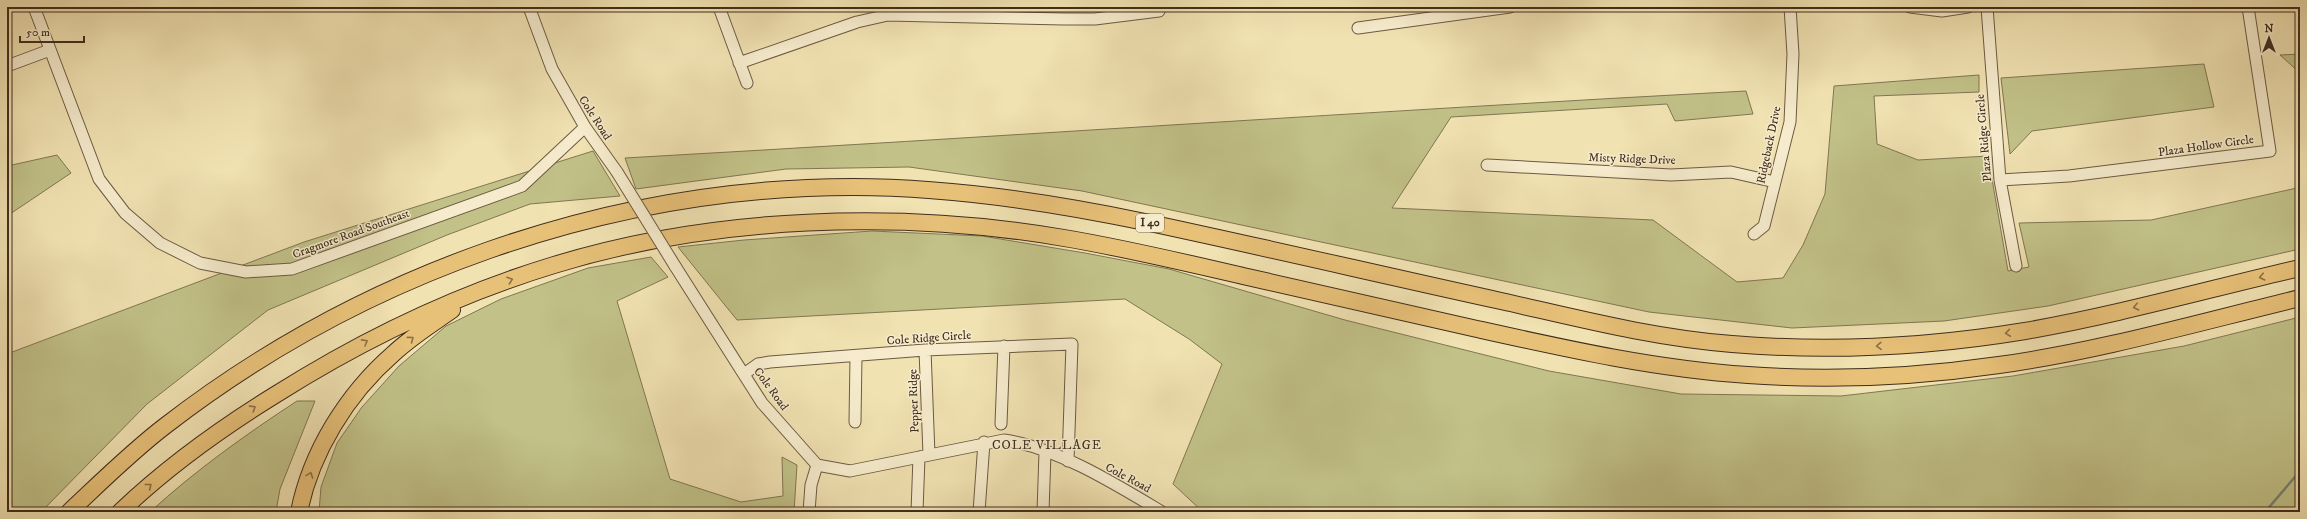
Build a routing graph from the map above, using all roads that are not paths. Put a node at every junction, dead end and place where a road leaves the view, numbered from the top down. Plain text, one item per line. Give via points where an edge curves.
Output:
1 (34, 7) edge
2 (529, 7) edge
3 (719, 7) edge
4 (1510, 7) edge
5 (1790, 7) edge
6 (1910, 7) edge
7 (1968, 7) edge
8 (1987, 7) edge
9 (2248, 7) edge
10 (1158, 12) dead end
11 (1358, 28) dead end
12 (50, 50) junction
13 (739, 63) junction
14 (7, 66) edge
15 (747, 84) dead end
16 (585, 127) junction
17 (1487, 165) dead end
18 (2000, 180) junction
19 (1775, 182) junction
20 (1754, 234) dead end
21 (2016, 266) dead end
22 (2300, 268) edge
23 (480, 290) junction
24 (2300, 298) edge
25 (1004, 346) junction
26 (925, 350) junction
27 (856, 356) junction
28 (744, 374) junction
29 (855, 422) dead end
30 (1001, 424) dead end
31 (984, 442) junction
32 (1045, 452) junction
33 (925, 454) junction
34 (1068, 461) junction
35 (817, 465) junction
36 (1142, 507) edge
37 (68, 512) edge
38 (120, 512) edge
39 (299, 512) edge
40 (809, 512) edge
41 (916, 512) edge
42 (979, 512) edge
43 (1043, 512) edge
44 (1162, 512) edge

1 - 12 street, Cragmore Road Southeast
2 - 16 street, Cole Road via 552,69
3 - 13 street
4 - 11 street
5 - 19 street, Ridgeback Drive via 1792,96 1785,145
6 - 7 street via 1942,11
8 - 18 street, Plaza Ridge Circle
9 - 18 street, Plaza Hollow Circle via 2270,151 2069,176
10 - 13 street via 1080,19 888,15 857,22
12 - 14 street
12 - 16 street, Cragmore Road Southeast via 99,179 125,213 160,243 200,263 246,272 292,269 522,186
13 - 15 street
16 - 28 street, Cole Road, bridge via 617,172
17 - 19 street, Misty Ridge Drive via 1671,175 1731,172
18 - 21 street, Plaza Ridge Circle
19 - 20 street, Ridgeback Drive via 1764,226
22 -> 37 highway, I 40 via 2026,330 1929,344 1828,348 1729,344 1633,331 1142,221 1044,202 948,191 852,187 756,192 658,206 562,227 492,248 370,298 280,347 223,384 164,427
23 -> 24 highway via 592,254 700,233 786,225 877,221 970,225 1063,237 1154,256 1583,353 1665,367 1748,376 1833,378 1918,375 2003,364 2090,348
38 -> 23 highway via 185,456 241,416 308,374 377,335
39 -> 23 highway via 307,483 325,439 355,394 392,354
25 - 26 street, Cole Ridge Circle
25 - 30 street
25 - 34 street, Cole Ridge Circle via 1072,344
26 - 27 street, Cole Ridge Circle
26 - 33 street, Pepper Ridge
27 - 28 street, Cole Ridge Circle via 770,362 758,364
27 - 29 street
28 - 35 street, Cole Road via 762,403
31 - 32 street, Cole Road via 1004,440 1024,443
31 - 33 street, Cole Road
31 - 42 street
32 - 34 street, Cole Road
32 - 43 street
33 - 35 street, Cole Road via 850,471
33 - 41 street, Pepper Ridge
34 - 36 street, Cole Road
35 - 40 street via 811,485
36 - 44 street, Cole Road

